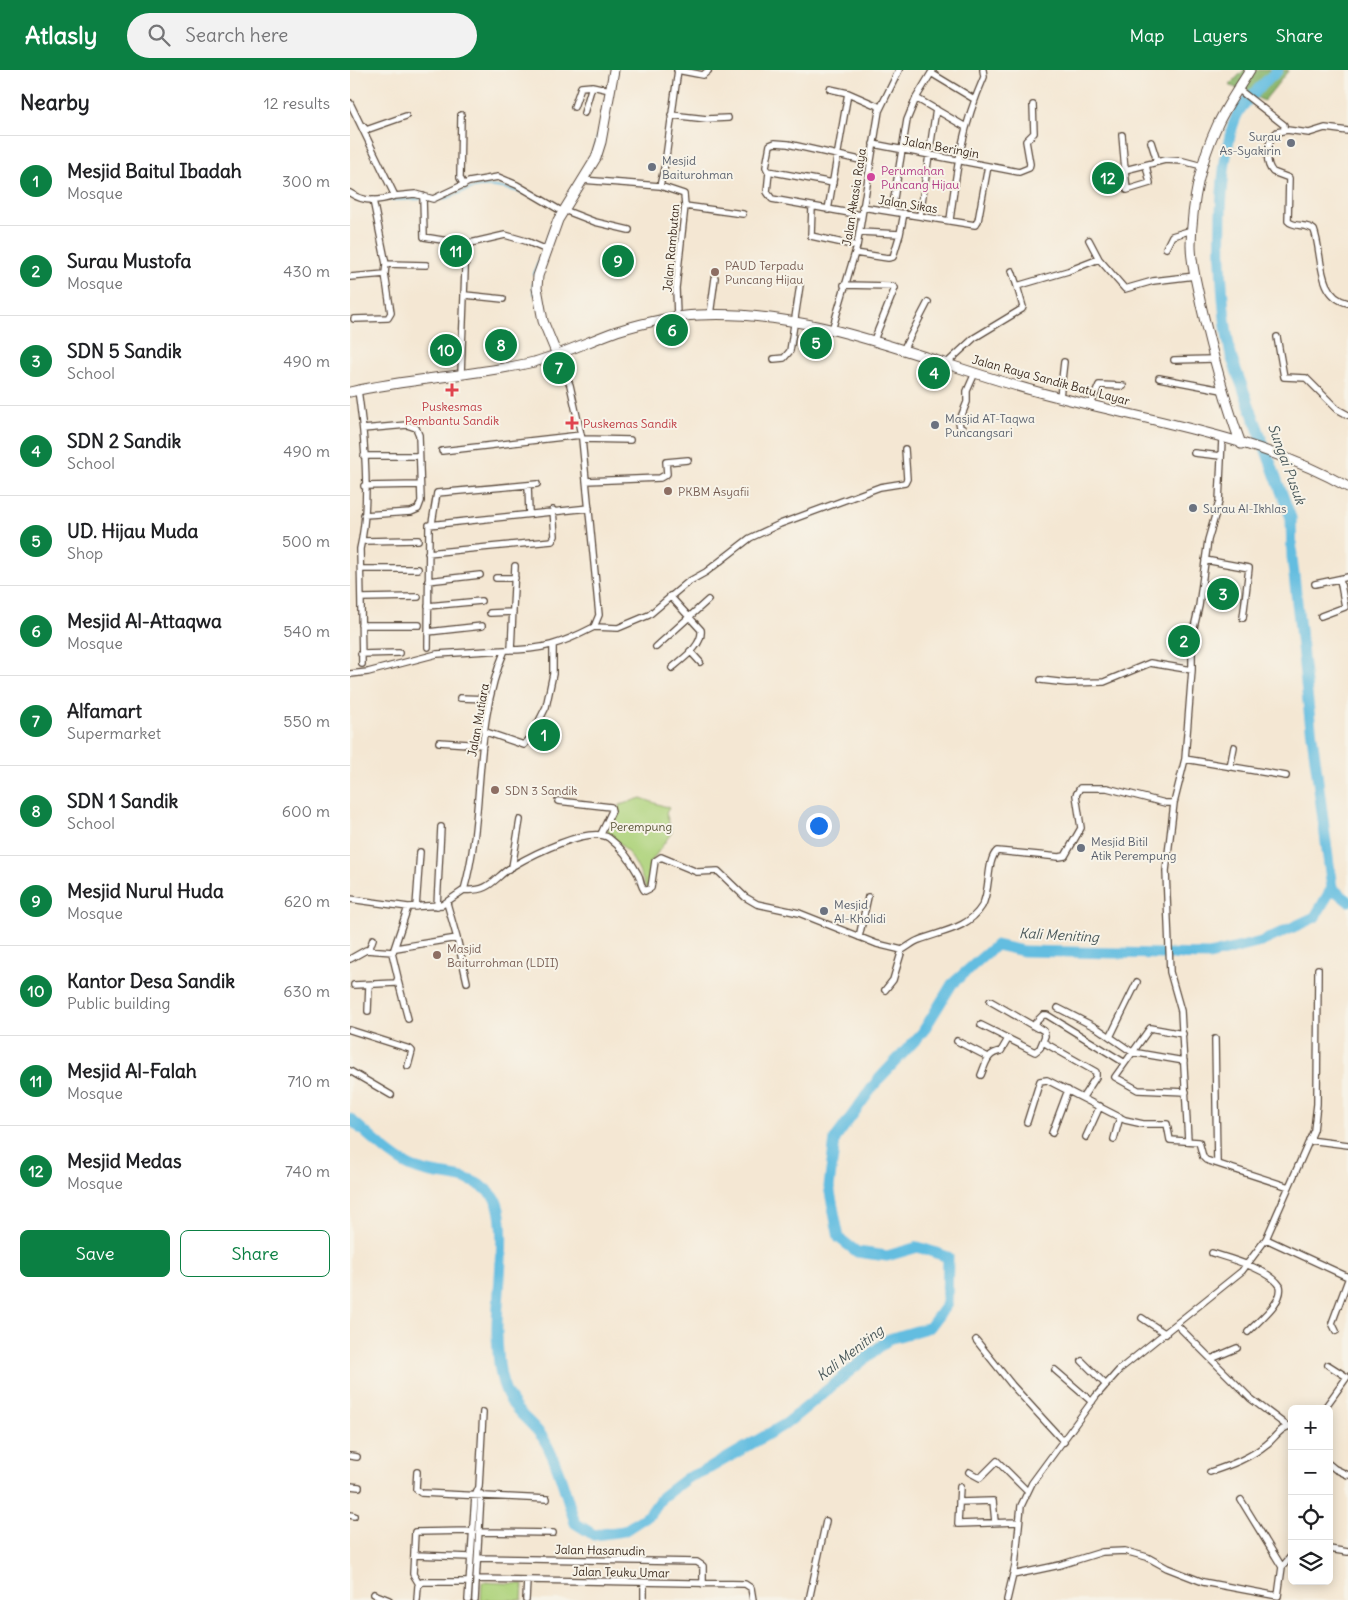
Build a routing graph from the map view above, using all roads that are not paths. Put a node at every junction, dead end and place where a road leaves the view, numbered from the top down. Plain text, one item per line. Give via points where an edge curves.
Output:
1 (614, 70) edge
2 (678, 70) edge
3 (898, 70) edge
4 (983, 70) edge
5 (1250, 70) edge
6 (708, 71) edge
7 (932, 72) edge
8 (592, 86) junction
9 (830, 89) dead end
10 (610, 90) junction
11 (1240, 91) junction
12 (848, 93) junction
13 (916, 98) junction
14 (974, 98) junction
15 (350, 104) edge
16 (1033, 105) dead end
17 (574, 107) dead end
18 (880, 107) junction
19 (936, 110) junction
20 (584, 113) dead end
21 (461, 115) dead end
22 (671, 115) junction
23 (406, 116) dead end
24 (728, 118) dead end
25 (360, 123) junction
26 (964, 126) junction
27 (1284, 130) junction
28 (1348, 131) edge
29 (1122, 135) dead end
30 (1151, 142) dead end
31 (873, 144) junction
32 (903, 151) junction
33 (837, 154) junction
34 (930, 155) junction
35 (957, 160) junction
36 (1158, 161) junction
37 (869, 162) junction
38 (1146, 165) junction
39 (988, 166) junction
40 (1202, 166) junction
41 (1125, 170) junction
42 (769, 172) junction
43 (582, 180) junction
44 (832, 183) junction
45 (464, 185) junction
46 (660, 186) junction
47 (350, 193) edge
48 (395, 196) junction
49 (422, 199) junction
50 (373, 201) junction
51 (685, 206) junction
52 (812, 207) junction
53 (862, 207) junction
54 (561, 210) junction
55 (828, 210) junction
56 (892, 210) junction
57 (904, 212) junction
58 (743, 214) dead end
59 (920, 215) junction
60 (861, 216) junction
61 (950, 220) junction
62 (629, 230) dead end
63 (1192, 230) junction
64 (860, 232) junction
65 (900, 234) junction
66 (1089, 240) dead end
67 (466, 244) junction
68 (856, 246) junction
69 (1166, 248) dead end
70 (544, 249) junction
71 (855, 253) junction
72 (1099, 258) junction
73 (386, 264) junction
74 (426, 265) dead end
75 (1012, 271) dead end
76 (385, 274) junction
77 (1195, 276) junction
78 (350, 277) edge
79 (715, 278) dead end
80 (800, 285) dead end
81 (844, 285) junction
82 (1017, 286) junction
83 (464, 295) junction
84 (503, 299) dead end
85 (928, 302) dead end
86 (1348, 304) edge
87 (710, 315) junction
88 (676, 317) junction
89 (354, 319) dead end
90 (796, 322) junction
91 (832, 330) junction
92 (1277, 337) dead end
93 (874, 340) junction
94 (903, 350) junction
95 (557, 355) junction
96 (774, 359) dead end
97 (1213, 359) junction
98 (1174, 360) dead end
99 (1064, 362) dead end
100 (946, 364) junction
101 (974, 373) junction
102 (461, 374) junction
103 (1159, 378) dead end
104 (1123, 386) dead end
105 (1222, 390) junction
106 (354, 391) edge
107 (1060, 397) junction
108 (1091, 404) junction
109 (1348, 415) edge
110 (363, 429) junction
111 (963, 429) dead end
112 (582, 437) junction
113 (1222, 438) junction
114 (630, 440) dead end
115 (1249, 446) junction
116 (906, 449) dead end
117 (442, 451) dead end
118 (1194, 453) dead end
119 (364, 456) junction
120 (419, 456) junction
121 (1221, 456) junction
122 (688, 460) dead end
123 (586, 481) junction
124 (537, 484) dead end
125 (420, 485) junction
126 (528, 485) junction
127 (364, 486) junction
128 (1348, 487) edge
129 (590, 508) junction
130 (553, 510) junction
131 (529, 513) junction
132 (364, 515) junction
133 (432, 523) junction
134 (418, 540) dead end
135 (363, 541) junction
136 (428, 553) junction
137 (1205, 560) junction
138 (516, 566) dead end
139 (361, 569) junction
140 (418, 569) dead end
141 (480, 575) dead end
142 (1348, 577) edge
143 (496, 578) dead end
144 (515, 578) junction
145 (1340, 579) junction
146 (428, 580) junction
147 (1315, 584) dead end
148 (670, 596) junction
149 (418, 597) dead end
150 (361, 598) junction
151 (708, 600) dead end
152 (481, 601) dead end
153 (1347, 604) edge
154 (428, 606) junction
155 (513, 612) junction
156 (490, 613) dead end
157 (1321, 616) dead end
158 (689, 618) junction
159 (1243, 618) dead end
160 (361, 625) junction
161 (419, 625) dead end
162 (482, 626) dead end
163 (594, 627) junction
164 (428, 632) junction
165 (553, 646) junction
166 (428, 647) dead end
167 (656, 647) dead end
168 (508, 650) junction
169 (690, 651) junction
170 (399, 653) dead end
171 (361, 654) junction
172 (700, 662) dead end
173 (362, 664) dead end
174 (672, 668) dead end
175 (1192, 670) junction
176 (350, 674) edge
177 (1041, 680) dead end
178 (460, 698) dead end
179 (490, 700) junction
180 (486, 732) junction
181 (439, 742) dead end
182 (483, 745) junction
183 (1234, 747) dead end
184 (1185, 759) junction
185 (1230, 767) junction
186 (1286, 776) dead end
187 (558, 801) dead end
188 (1174, 803) junction
189 (520, 820) dead end
190 (441, 827) dead end
191 (601, 834) junction
192 (420, 852) dead end
193 (512, 867) junction
194 (464, 890) junction
195 (868, 897) dead end
196 (350, 899) edge
197 (447, 903) junction
198 (437, 906) junction
199 (408, 907) junction
200 (416, 907) junction
201 (859, 936) junction
202 (457, 938) junction
203 (373, 939) dead end
204 (396, 948) junction
205 (369, 950) junction
206 (902, 950) junction
207 (392, 953) junction
208 (350, 959) edge
209 (1318, 969) dead end
210 (398, 981) junction
211 (467, 982) dead end
212 (1137, 982) dead end
213 (354, 985) dead end
214 (368, 985) junction
215 (885, 990) dead end
216 (990, 1001) dead end
217 (1058, 1008) dead end
218 (368, 1011) dead end
219 (408, 1019) dead end
220 (981, 1025) dead end
221 (1038, 1028) junction
222 (350, 1030) edge
223 (1183, 1034) junction
224 (1110, 1037) junction
225 (1008, 1039) junction
226 (1215, 1039) dead end
227 (957, 1041) dead end
228 (1043, 1042) junction
229 (1132, 1052) junction
230 (988, 1057) junction
231 (1184, 1061) junction
232 (1125, 1063) junction
233 (408, 1066) dead end
234 (350, 1071) edge
235 (981, 1075) dead end
236 (1068, 1090) junction
237 (1186, 1092) junction
238 (391, 1095) dead end
239 (1083, 1097) junction
240 (1100, 1106) junction
241 (1120, 1117) junction
242 (1027, 1122) dead end
243 (1052, 1133) dead end
244 (1086, 1137) dead end
245 (1114, 1139) dead end
246 (1188, 1140) junction
247 (1309, 1140) junction
248 (1348, 1145) edge
249 (1216, 1163) junction
250 (1289, 1187) junction
251 (1266, 1239) junction
252 (1212, 1253) dead end
253 (1248, 1265) junction
254 (1348, 1279) edge
255 (1142, 1318) dead end
256 (1176, 1325) junction
257 (1336, 1331) dead end
258 (1248, 1332) dead end
259 (1166, 1334) junction
260 (976, 1340) dead end
261 (1237, 1348) dead end
262 (1210, 1359) junction
263 (1082, 1361) dead end
264 (1328, 1364) dead end
265 (1055, 1370) dead end
266 (1106, 1385) junction
267 (1092, 1402) junction
268 (1327, 1405) edge
269 (484, 1412) dead end
270 (1288, 1425) edge
271 (1288, 1427) edge
272 (1064, 1442) junction
273 (350, 1456) edge
274 (357, 1458) dead end
275 (1333, 1468) edge
276 (417, 1472) dead end
277 (968, 1472) dead end
278 (1210, 1472) dead end
279 (1348, 1475) edge
280 (350, 1486) edge
281 (359, 1487) dead end
282 (960, 1487) dead end
283 (1027, 1491) junction
284 (478, 1496) junction
285 (547, 1499) dead end
286 (1241, 1500) dead end
287 (959, 1502) junction
288 (826, 1521) dead end
289 (996, 1522) junction
290 (1018, 1522) junction
291 (476, 1532) junction
292 (553, 1533) dead end
293 (1333, 1550) edge
294 (1348, 1552) edge
295 (414, 1555) junction
296 (470, 1557) junction
297 (478, 1558) junction
298 (1288, 1560) edge
299 (1282, 1567) junction
300 (1013, 1574) junction
301 (476, 1579) junction
302 (526, 1580) junction
303 (469, 1582) junction
304 (644, 1582) junction
305 (419, 1584) junction
306 (703, 1584) junction
307 (374, 1594) dead end
308 (389, 1600) edge
309 (417, 1600) edge
310 (468, 1600) edge
311 (475, 1600) edge
312 (526, 1600) edge
313 (644, 1600) edge
314 (753, 1600) edge
315 (809, 1600) edge
316 (1007, 1600) edge

1 - 10 main road
2 - 6 street via 703,75
2 - 22 street
3 - 18 street, Jalan Akasia Raya
4 - 14 street, Jalan Sikas via 984,76
5 - 11 main road
7 - 13 street
7 - 14 street
8 - 10 street
8 - 17 street via 580,88
8 - 20 street
9 - 12 street
10 - 43 main road via 598,150
11 - 27 street via 1284,125
11 - 40 main road via 1217,125
12 - 18 street
12 - 33 street
13 - 19 street
13 - 32 street via 907,120
14 - 26 street, Jalan Sikas
15 - 25 street
16 - 39 street, Jalan Beringin via 1034,133 1026,140 1030,166 1019,172
18 - 31 street, Jalan Akasia Raya
19 - 26 street
19 - 34 street
21 - 45 street via 460,178
22 - 24 street
22 - 46 street via 666,164
23 - 25 street via 366,130
25 - 48 street
26 - 35 street, Jalan Sikas
27 - 28 street via 1306,133 1325,128
27 - 86 street via 1270,139 1269,166 1272,172 1289,178 1288,220 1291,224 1314,230 1330,292
29 - 41 street
30 - 36 street
31 - 32 street, Jalan Beringin
31 - 37 street, Jalan Akasia Raya
32 - 34 street, Jalan Beringin
32 - 56 street
33 - 37 street
33 - 42 street via 773,143 769,147 766,167
33 - 44 street
34 - 35 street, Jalan Beringin
34 - 59 street
35 - 39 street, Jalan Beringin
35 - 61 street, Jalan Sikas
36 - 38 street
36 - 40 street via 1173,160
37 - 53 street, Jalan Akasia Raya
38 - 41 street
38 - 41 street via 1150,183 1127,190
39 - 61 street, Jalan Sikas via 979,220 973,225
40 - 63 main road
42 - 44 street
42 - 52 street via 767,192 770,198
43 - 46 street, Jalan Rambutan
43 - 54 main road
44 - 55 street
45 - 49 street via 433,199
45 - 54 street via 498,177
46 - 51 street, Jalan Rambutan via 682,192
47 - 50 street
48 - 49 street via 415,194
48 - 50 street
49 - 67 street via 424,237
50 - 73 street
51 - 58 street
51 - 88 street, Jalan Rambutan
52 - 55 street
52 - 68 street via 811,236
53 - 56 street, Jalan Sikas
53 - 60 street, Jalan Akasia Raya
54 - 62 street
54 - 70 main road
55 - 60 street
56 - 57 street, Jalan Sikas
57 - 59 street, Jalan Sikas
57 - 65 street
59 - 61 street, Jalan Sikas
60 - 64 street, Jalan Akasia Raya
63 - 69 street via 1172,236
63 - 77 main road
64 - 65 street
64 - 68 street, Jalan Akasia Raya
65 - 71 street via 894,255 890,258
66 - 72 street
67 - 70 street via 502,235
67 - 83 street
68 - 71 street, Jalan Akasia Raya
70 - 95 main road via 537,288
71 - 81 street, Jalan Akasia Raya
72 - 77 street via 1125,289 1153,281
72 - 82 street
73 - 74 street
73 - 76 street
75 - 82 street
76 - 78 street
76 - 89 street via 390,316
77 - 97 main road
79 - 87 street
80 - 90 street
81 - 91 street, Jalan Akasia Raya
81 - 93 street via 895,288
82 - 100 street via 1022,309 974,338
83 - 84 street
83 - 102 street
85 - 94 street
87 - 88 main road, Jalan Raya Sandik Batu Layar
87 - 90 main road, Jalan Raya Sandik Batu Layar
88 - 95 main road, Jalan Raya Sandik Batu Layar via 619,330
90 - 91 main road, Jalan Raya Sandik Batu Layar
90 - 96 street via 788,355
91 - 93 main road, Jalan Raya Sandik Batu Layar
92 - 109 street via 1282,374 1306,378 1337,409
93 - 94 main road, Jalan Raya Sandik Batu Layar
94 - 100 main road, Jalan Raya Sandik Batu Layar
95 - 102 main road, Jalan Raya Sandik Batu Layar via 513,367
95 - 112 street via 570,385
97 - 98 street
97 - 105 main road
99 - 107 street
100 - 101 main road, Jalan Raya Sandik Batu Layar
101 - 107 main road, Jalan Raya Sandik Batu Layar
101 - 111 street via 959,423
102 - 106 main road, Jalan Raya Sandik Batu Layar
103 - 105 street
104 - 108 street via 1099,385
105 - 115 main road
106 - 110 street
107 - 108 main road, Jalan Raya Sandik Batu Layar
108 - 113 main road, Jalan Raya Sandik Batu Layar
110 - 119 street
110 - 120 street via 411,426 418,431
112 - 114 street
112 - 117 street
112 - 123 street
113 - 115 main road, Jalan Raya Sandik Batu Layar
113 - 121 street
115 - 128 main road, Jalan Raya Sandik Batu Layar
116 - 148 street via 905,483 880,486 750,538
118 - 121 street
119 - 120 street
119 - 127 street
120 - 125 street
121 - 137 street via 1219,502
122 - 123 street via 666,462 667,474 660,478
123 - 129 street
124 - 126 street
125 - 127 street
125 - 132 street via 418,509
126 - 131 street
126 - 133 street via 437,493
127 - 132 street
129 - 130 street
129 - 163 street via 599,607
130 - 131 street
130 - 136 street via 555,536 552,541
131 - 133 street
132 - 135 street
133 - 136 street via 428,528
134 - 135 street
135 - 139 street
136 - 146 street
137 - 159 street via 1248,566
137 - 175 street via 1192,636
138 - 144 street, Jalan Mutiara
139 - 140 street
139 - 150 street
141 - 146 street
142 - 145 street
143 - 144 street
144 - 155 street, Jalan Mutiara
145 - 147 street
145 - 153 street
146 - 154 street
148 - 158 street
148 - 163 street via 649,615 634,623 612,629
149 - 150 street
150 - 160 street
151 - 158 street
152 - 154 street
153 - 157 street
154 - 164 street
155 - 156 street
155 - 168 street, Jalan Mutiara
158 - 167 street
158 - 169 street via 701,634 699,642
160 - 161 street
160 - 171 street
162 - 164 street
163 - 165 street
164 - 166 street
165 - 168 street via 537,650
165 - 180 street via 553,674 546,707 529,740 524,745
168 - 176 street via 437,654
168 - 179 street, Jalan Mutiara
169 - 172 street
169 - 174 street
170 - 171 street
171 - 173 street
175 - 177 street via 1150,663 1104,682
175 - 184 street
178 - 179 street
179 - 180 street, Jalan Mutiara
180 - 182 street, Jalan Mutiara
181 - 182 street
182 - 194 street, Jalan Mutiara via 474,844
183 - 185 street
184 - 185 street
184 - 188 street
185 - 186 street
187 - 191 street via 611,807
188 - 206 street via 1102,787 1080,788 1076,795 1081,828 1065,856 997,851 992,858 988,894 976,913 951,930 918,940
188 - 223 street via 1166,871 1170,972 1181,1011
189 - 193 street
190 - 198 street
191 - 193 street via 582,835
191 - 201 street via 626,855 645,891 651,888 655,861 661,857 697,872 716,870 756,904 799,913
192 - 200 street
193 - 194 street via 486,888
194 - 197 street
195 - 201 street
196 - 199 street
197 - 198 street
197 - 202 street
198 - 200 street
199 - 200 street
199 - 204 street
201 - 206 street via 886,948
202 - 204 street
202 - 211 street
203 - 205 street
204 - 207 street
205 - 207 street
205 - 208 street
206 - 215 street via 892,980
207 - 210 street
209 - 247 street via 1317,1104 1314,1130
210 - 214 street via 393,985
210 - 219 street
212 - 224 street
213 - 214 street
214 - 218 street
216 - 221 street
217 - 224 street
220 - 225 street
221 - 228 street via 1045,1034
221 - 232 street via 1036,1022 1047,1015
222 - 233 street via 410,1048
223 - 229 street via 1150,1028
223 - 231 street
224 - 229 street
225 - 228 street via 1035,1052
225 - 230 street via 1001,1051
226 - 249 street
227 - 230 street
228 - 239 street via 1096,1072
229 - 231 street
229 - 232 street
230 - 235 street
231 - 237 street
232 - 237 street via 1115,1077 1124,1084 1138,1090
234 - 238 street
236 - 239 street
236 - 242 street via 1047,1080 1040,1081
236 - 243 street
237 - 246 street
239 - 240 street
240 - 241 street
240 - 244 street
241 - 245 street
241 - 246 street via 1143,1124 1166,1124 1170,1140
246 - 249 street via 1199,1142 1204,1160
247 - 248 street
247 - 250 street
249 - 250 street
250 - 251 street
251 - 253 street
251 - 254 street
252 - 253 street
253 - 256 street
253 - 258 street via 1278,1283 1281,1290 1276,1303
254 - 257 street via 1332,1323
255 - 259 street
256 - 259 street
256 - 262 street
259 - 266 street via 1120,1369
260 - 272 street
261 - 262 street
262 - 270 street via 1250,1398
263 - 266 street
264 - 268 street via 1347,1379
265 - 267 street
266 - 267 street
267 - 272 street
269 - 284 street
271 - 278 street via 1257,1452
272 - 283 street
273 - 274 street
275 - 279 street
276 - 284 street via 416,1489 419,1493
277 - 283 street via 980,1478 997,1461
280 - 281 street
282 - 287 street
283 - 290 street
284 - 285 street
284 - 291 street
286 - 299 street
287 - 289 street via 994,1501
287 - 289 street via 958,1524
288 - 315 street
289 - 290 street
290 - 300 street
291 - 292 street
291 - 295 street via 415,1532
291 - 296 street
291 - 297 street
293 - 294 street
295 - 296 street
295 - 305 street via 413,1577
296 - 303 street
297 - 301 street
297 - 306 street, Jalan Hasanudin via 697,1562 703,1566
298 - 299 street
299 - 300 street via 1278,1596 1200,1581 1147,1557 1125,1551 1102,1552 1060,1565
300 - 316 street
301 - 302 street, Jalan Teuku Umar
301 - 311 street
302 - 304 street, Jalan Teuku Umar
302 - 312 street
303 - 305 street
303 - 310 street
304 - 306 street, Jalan Teuku Umar
304 - 313 street
305 - 309 street
306 - 314 street, Jalan Teuku Umar via 746,1584 752,1589
307 - 308 street

